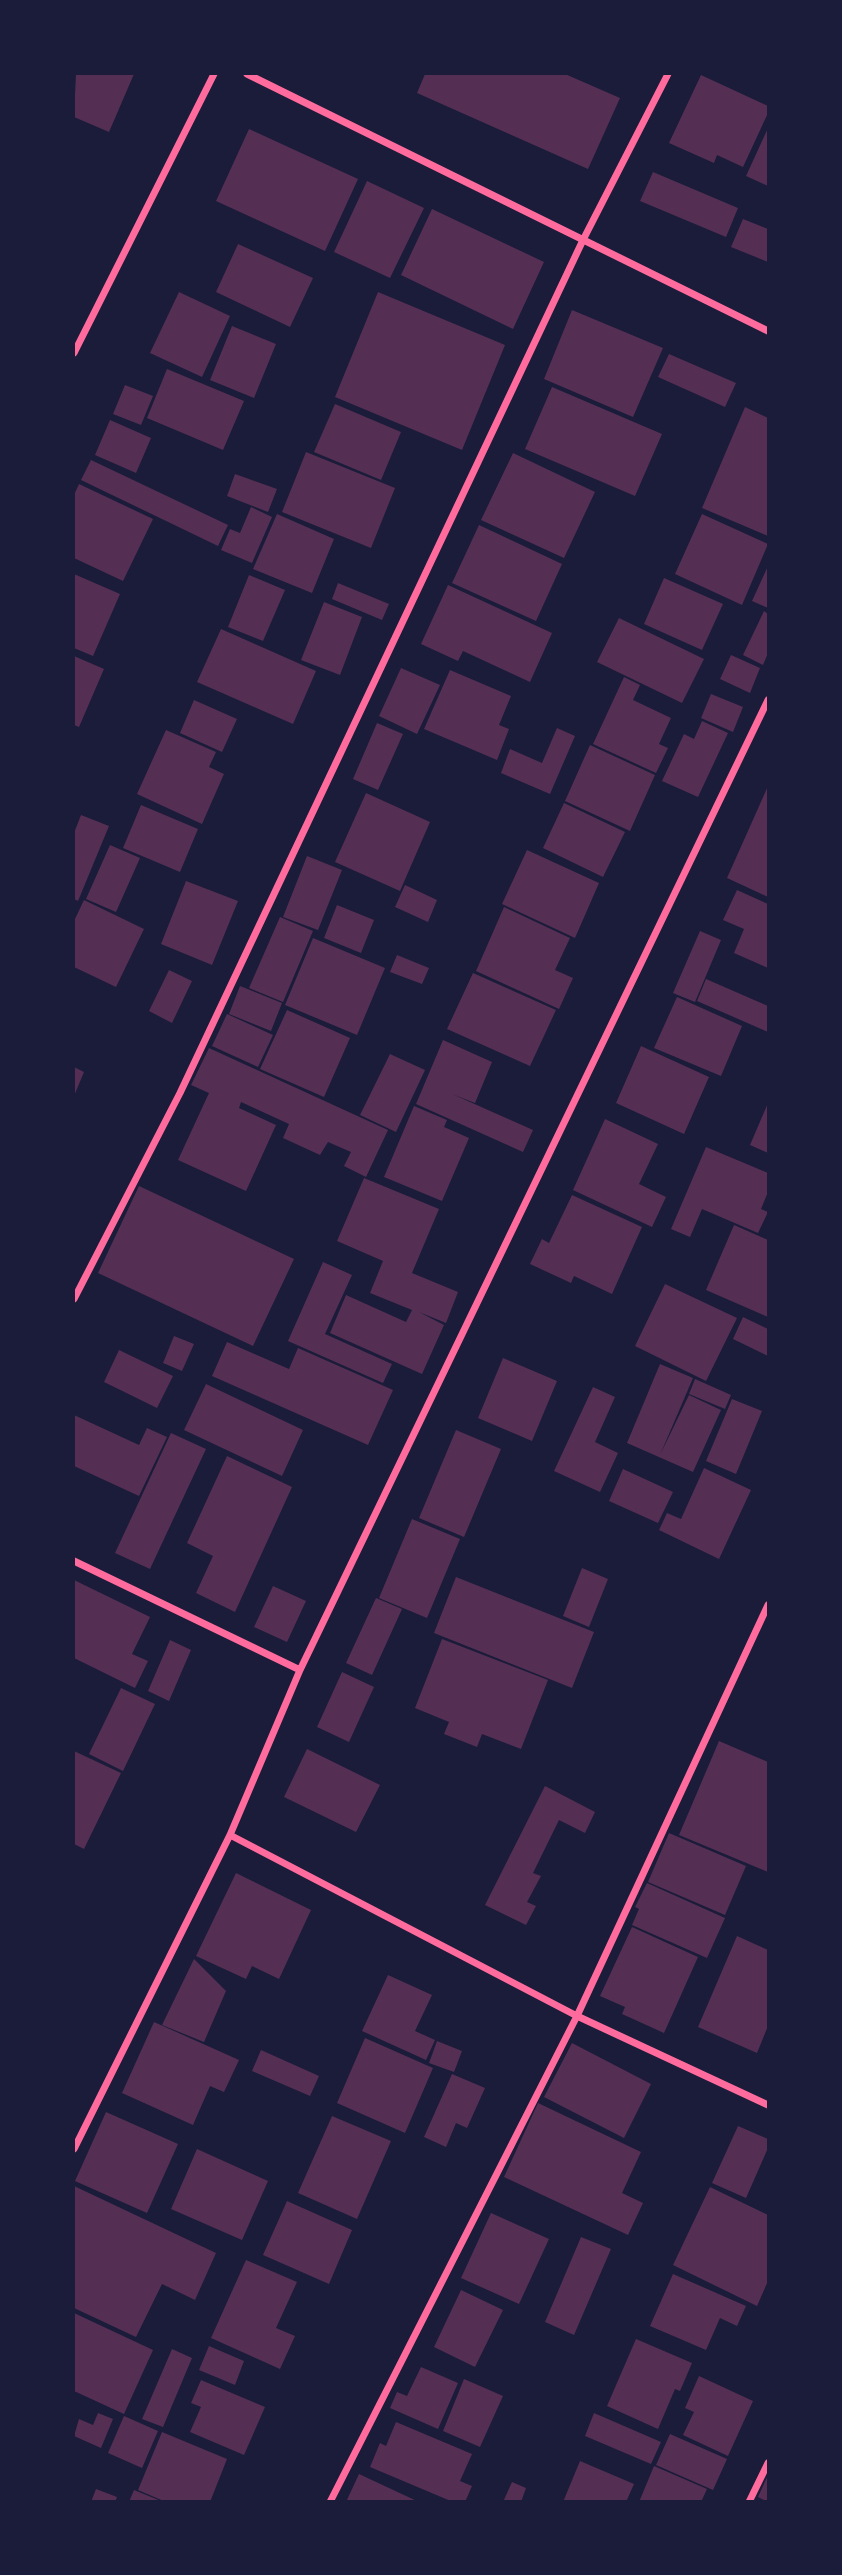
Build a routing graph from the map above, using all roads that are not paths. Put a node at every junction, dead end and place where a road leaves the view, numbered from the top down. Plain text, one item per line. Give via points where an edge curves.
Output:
1 (214, 74) edge
2 (247, 74) edge
3 (668, 74) edge
4 (583, 240) junction
5 (768, 331) edge
6 (74, 353) edge
7 (768, 700) edge
8 (74, 1299) edge
9 (74, 1561) edge
10 (768, 1605) edge
11 (299, 1670) junction
12 (230, 1835) junction
13 (577, 2016) junction
14 (768, 2105) edge
15 (74, 2149) edge
16 (768, 2463) edge
17 (330, 2501) edge
18 (749, 2501) edge

1 - 6 street
2 - 4 street
3 - 4 street
4 - 5 street
4 - 8 street via 180,1093
7 - 11 street
9 - 11 street
10 - 13 street
11 - 12 street
12 - 13 street
12 - 15 street
13 - 14 street
13 - 17 street
16 - 18 street

